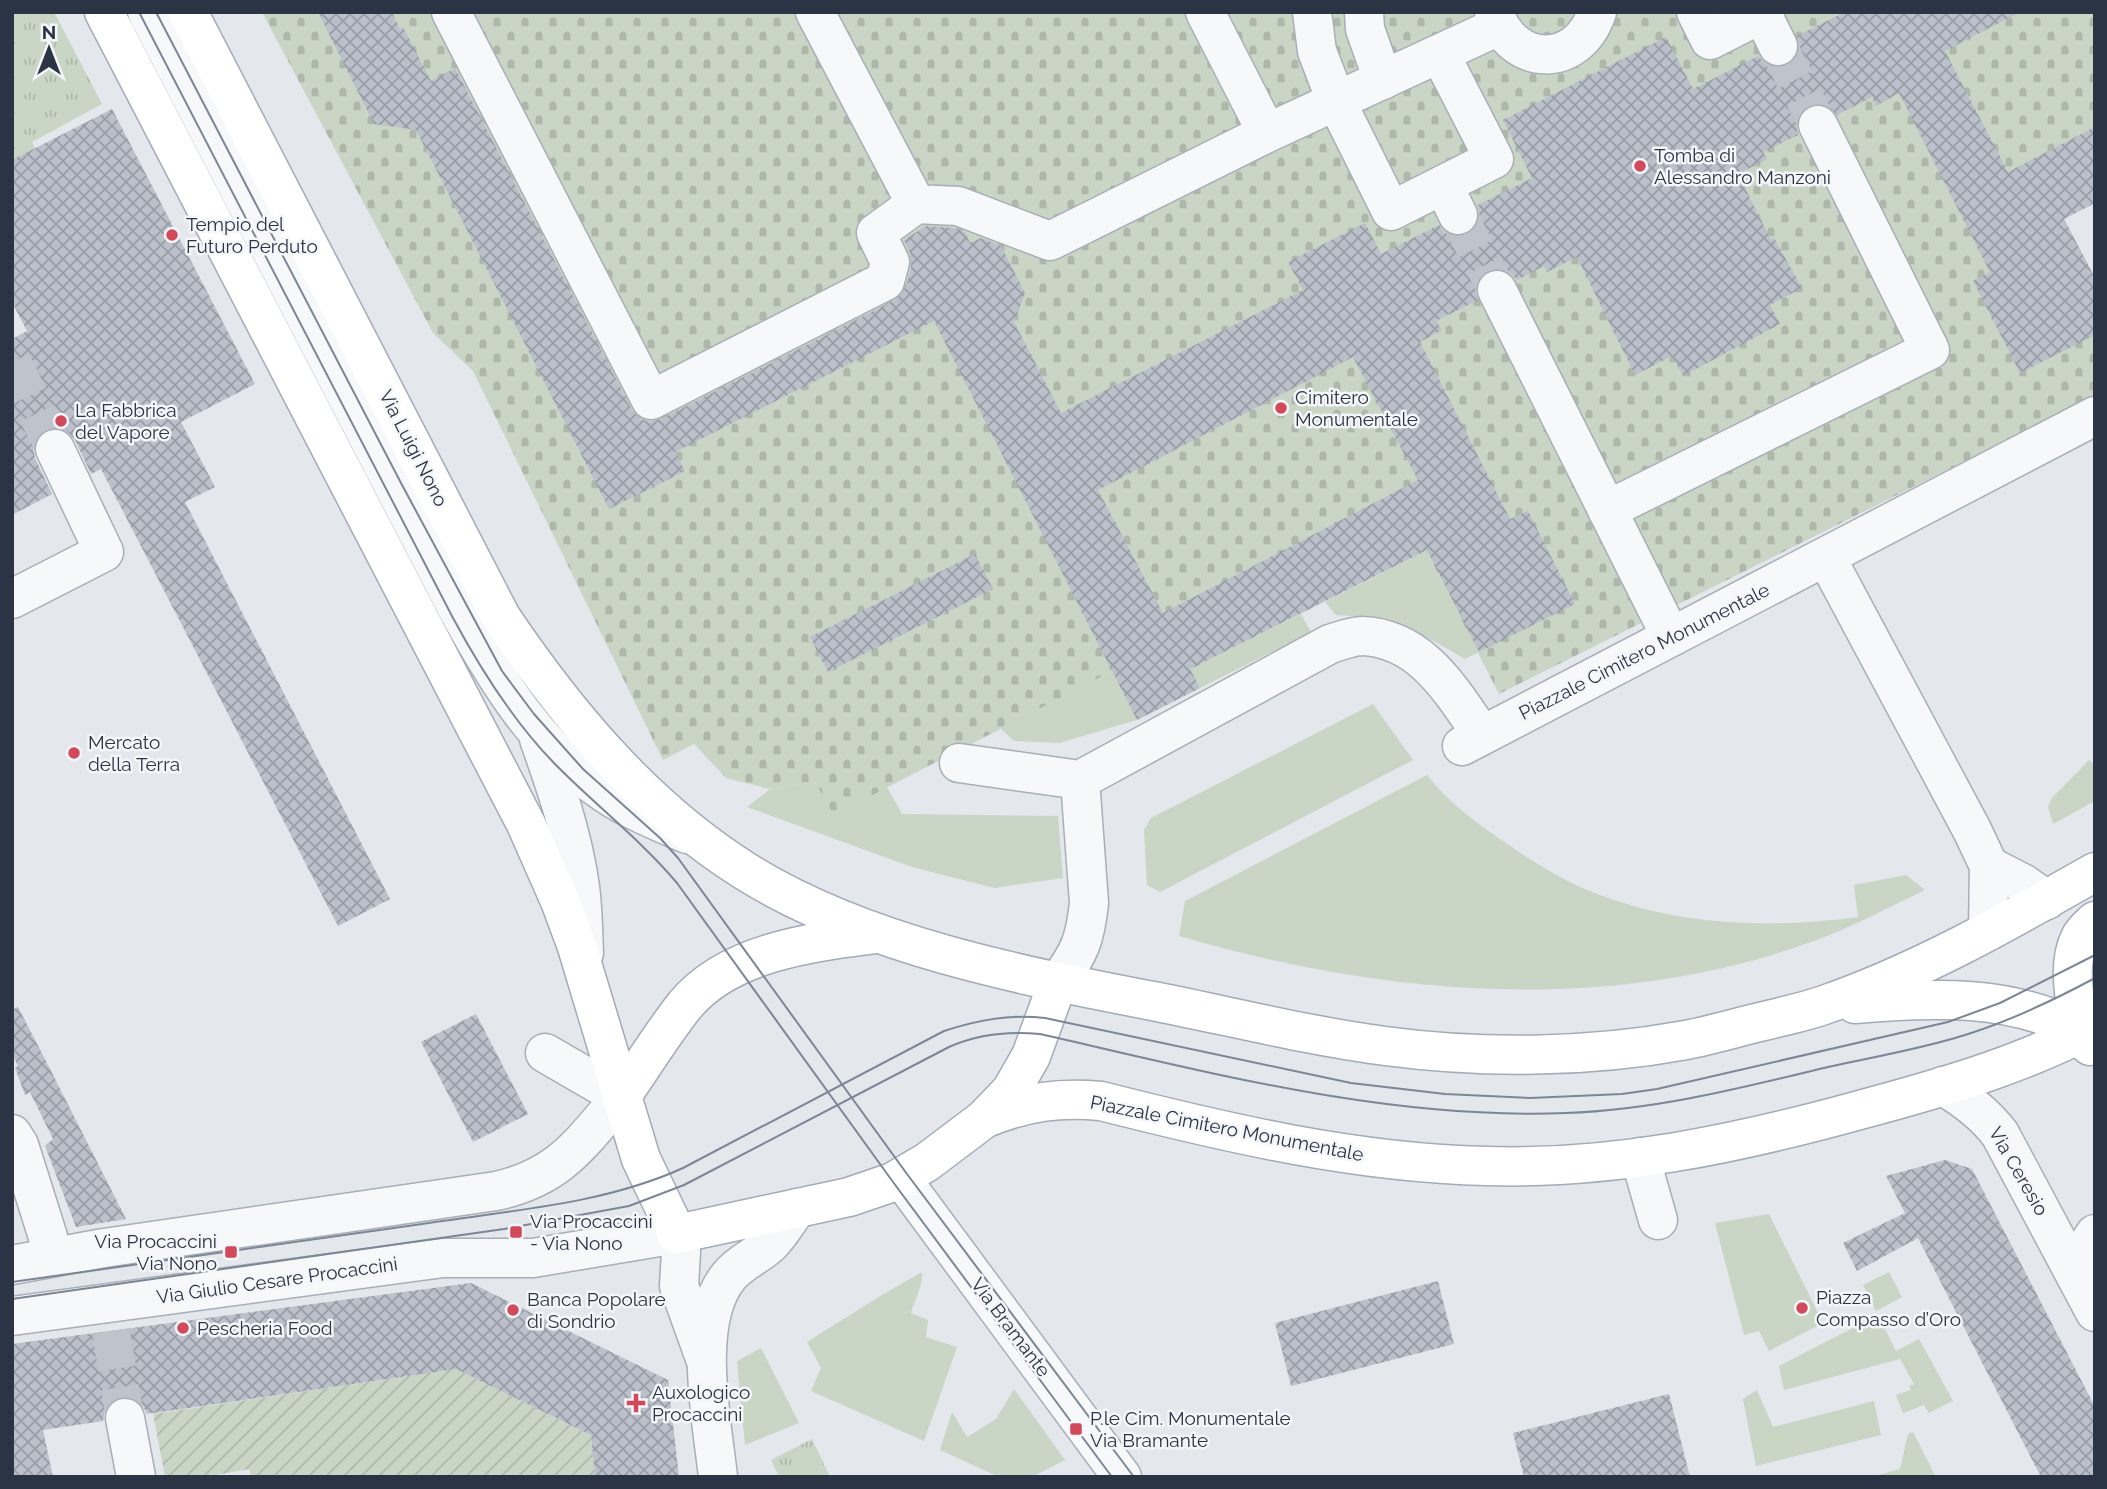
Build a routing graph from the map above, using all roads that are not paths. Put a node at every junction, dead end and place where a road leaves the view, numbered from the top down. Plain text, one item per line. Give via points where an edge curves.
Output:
1 (104, 12) edge
2 (148, 12) edge
3 (188, 12) edge
4 (815, 12) edge
5 (1205, 12) edge
6 (1312, 12) edge
7 (1364, 12) edge
8 (1597, 12) edge
9 (1696, 12) edge
10 (454, 13) edge
11 (1496, 19) edge
12 (1768, 24) edge
13 (1440, 54) junction
14 (1383, 80) junction
15 (1336, 101) junction
16 (1818, 125) tunnel mouth
17 (1267, 134) junction
18 (916, 204) junction
19 (1497, 290) tunnel mouth
20 (2095, 416) edge
21 (55, 449) tunnel mouth
22 (1607, 510) junction
23 (1826, 557) junction
24 (12, 599) edge
25 (1665, 625) junction
26 (536, 730) junction
27 (959, 763) dead end
28 (1080, 779) junction
29 (701, 841) junction
30 (1989, 866) junction
31 (2095, 872) edge
32 (2047, 900) junction
33 (2095, 921) edge
34 (1988, 931) junction
35 (878, 933) junction
36 (586, 976) junction
37 (1058, 982) junction
38 (1818, 1007) junction
39 (2091, 1037) edge
40 (545, 1053) dead end
41 (1943, 1086) junction
42 (621, 1097) junction
43 (984, 1119) junction
44 (12, 1134) edge
45 (1640, 1157) junction
46 (901, 1178) junction
47 (797, 1208) junction
48 (1658, 1220) dead end
49 (677, 1234) junction
50 (2095, 1234) edge
51 (48, 1237) dead end
52 (542, 1257) joint
53 (12, 1265) edge
54 (2075, 1274) junction
55 (2095, 1312) edge
56 (12, 1316) edge
57 (706, 1362) junction
58 (125, 1418) tunnel mouth
59 (136, 1477) edge
60 (718, 1477) edge
61 (1122, 1477) edge

1 - 36 main road via 526,824
2 - 26 street via 458,610 495,674
3 - 29 main road, Via Luigi Nono via 501,617 571,714 618,767
4 - 18 street
5 - 17 street
6 - 15 street via 1317,51
7 - 14 street via 1365,29
8 - 11 street via 1590,30 1577,44 1543,55 1510,41
9 - 12 street via 1710,40
10 - 18 street via 651,400 885,281 890,262 876,233
11 - 13 street
13 - 14 street
13 - 15 street via 1494,159 1451,200 1391,211
14 - 15 street
15 - 17 street
16 - 22 street via 1930,350
17 - 18 street via 1050,241 958,205
19 - 22 street
20 - 23 street, Piazzale Cimitero Monumentale
21 - 24 street via 104,552
22 - 25 street
23 - 25 street, Piazzale Cimitero Monumentale
23 - 30 street
25 - 28 street, Piazzale Cimitero Monumentale via 1470,731 1436,671 1395,642 1360,636 1330,644
26 - 29 street via 603,792
26 - 36 street via 574,856
27 - 28 street
28 - 37 street, Piazzale Cimitero Monumentale via 1089,903 1080,948
29 - 35 main road via 789,896
30 - 32 street
30 - 34 street
31 - 32 main road
32 - 34 main road
33 - 39 main road via 2079,939 2074,967 2074,989
34 - 38 main road via 1895,977
35 - 37 main road
35 - 42 main road via 786,948 718,978 686,1004
36 - 42 main road
37 - 38 main road via 1351,1041 1465,1053 1638,1047 1691,1039
37 - 43 main road, Piazzale Cimitero Monumentale via 1029,1061 1011,1091
38 - 39 main road via 1938,999 1989,1002 2043,1013
39 - 41 main road, Piazzale Cimitero Monumentale
40 - 42 street
41 - 45 main road, Piazzale Cimitero Monumentale via 1766,1135
41 - 54 street, Via Ceresio via 1990,1120 2000,1134
42 - 49 main road via 650,1182
42 - 53 street via 570,1155 549,1172 522,1184
43 - 45 main road, Piazzale Cimitero Monumentale via 1023,1104 1072,1099 1101,1101 1281,1143 1402,1161 1525,1166
43 - 46 main road, Piazzale Cimitero Monumentale via 947,1150
44 - 51 street
45 - 48 street
46 - 47 main road, Piazzale Cimitero Monumentale
46 - 61 street, Via Bramante
47 - 49 main road, Piazzale Cimitero Monumentale
47 - 57 street via 772,1243 744,1261 720,1287 711,1315
49 - 52 street, Piazzale Cimitero Monumentale
49 - 57 street via 679,1286
50 - 54 street
52 - 56 street, Via Giulio Cesare Procaccini via 443,1258 108,1317
54 - 55 street, Via Ceresio
57 - 60 street
58 - 59 street

